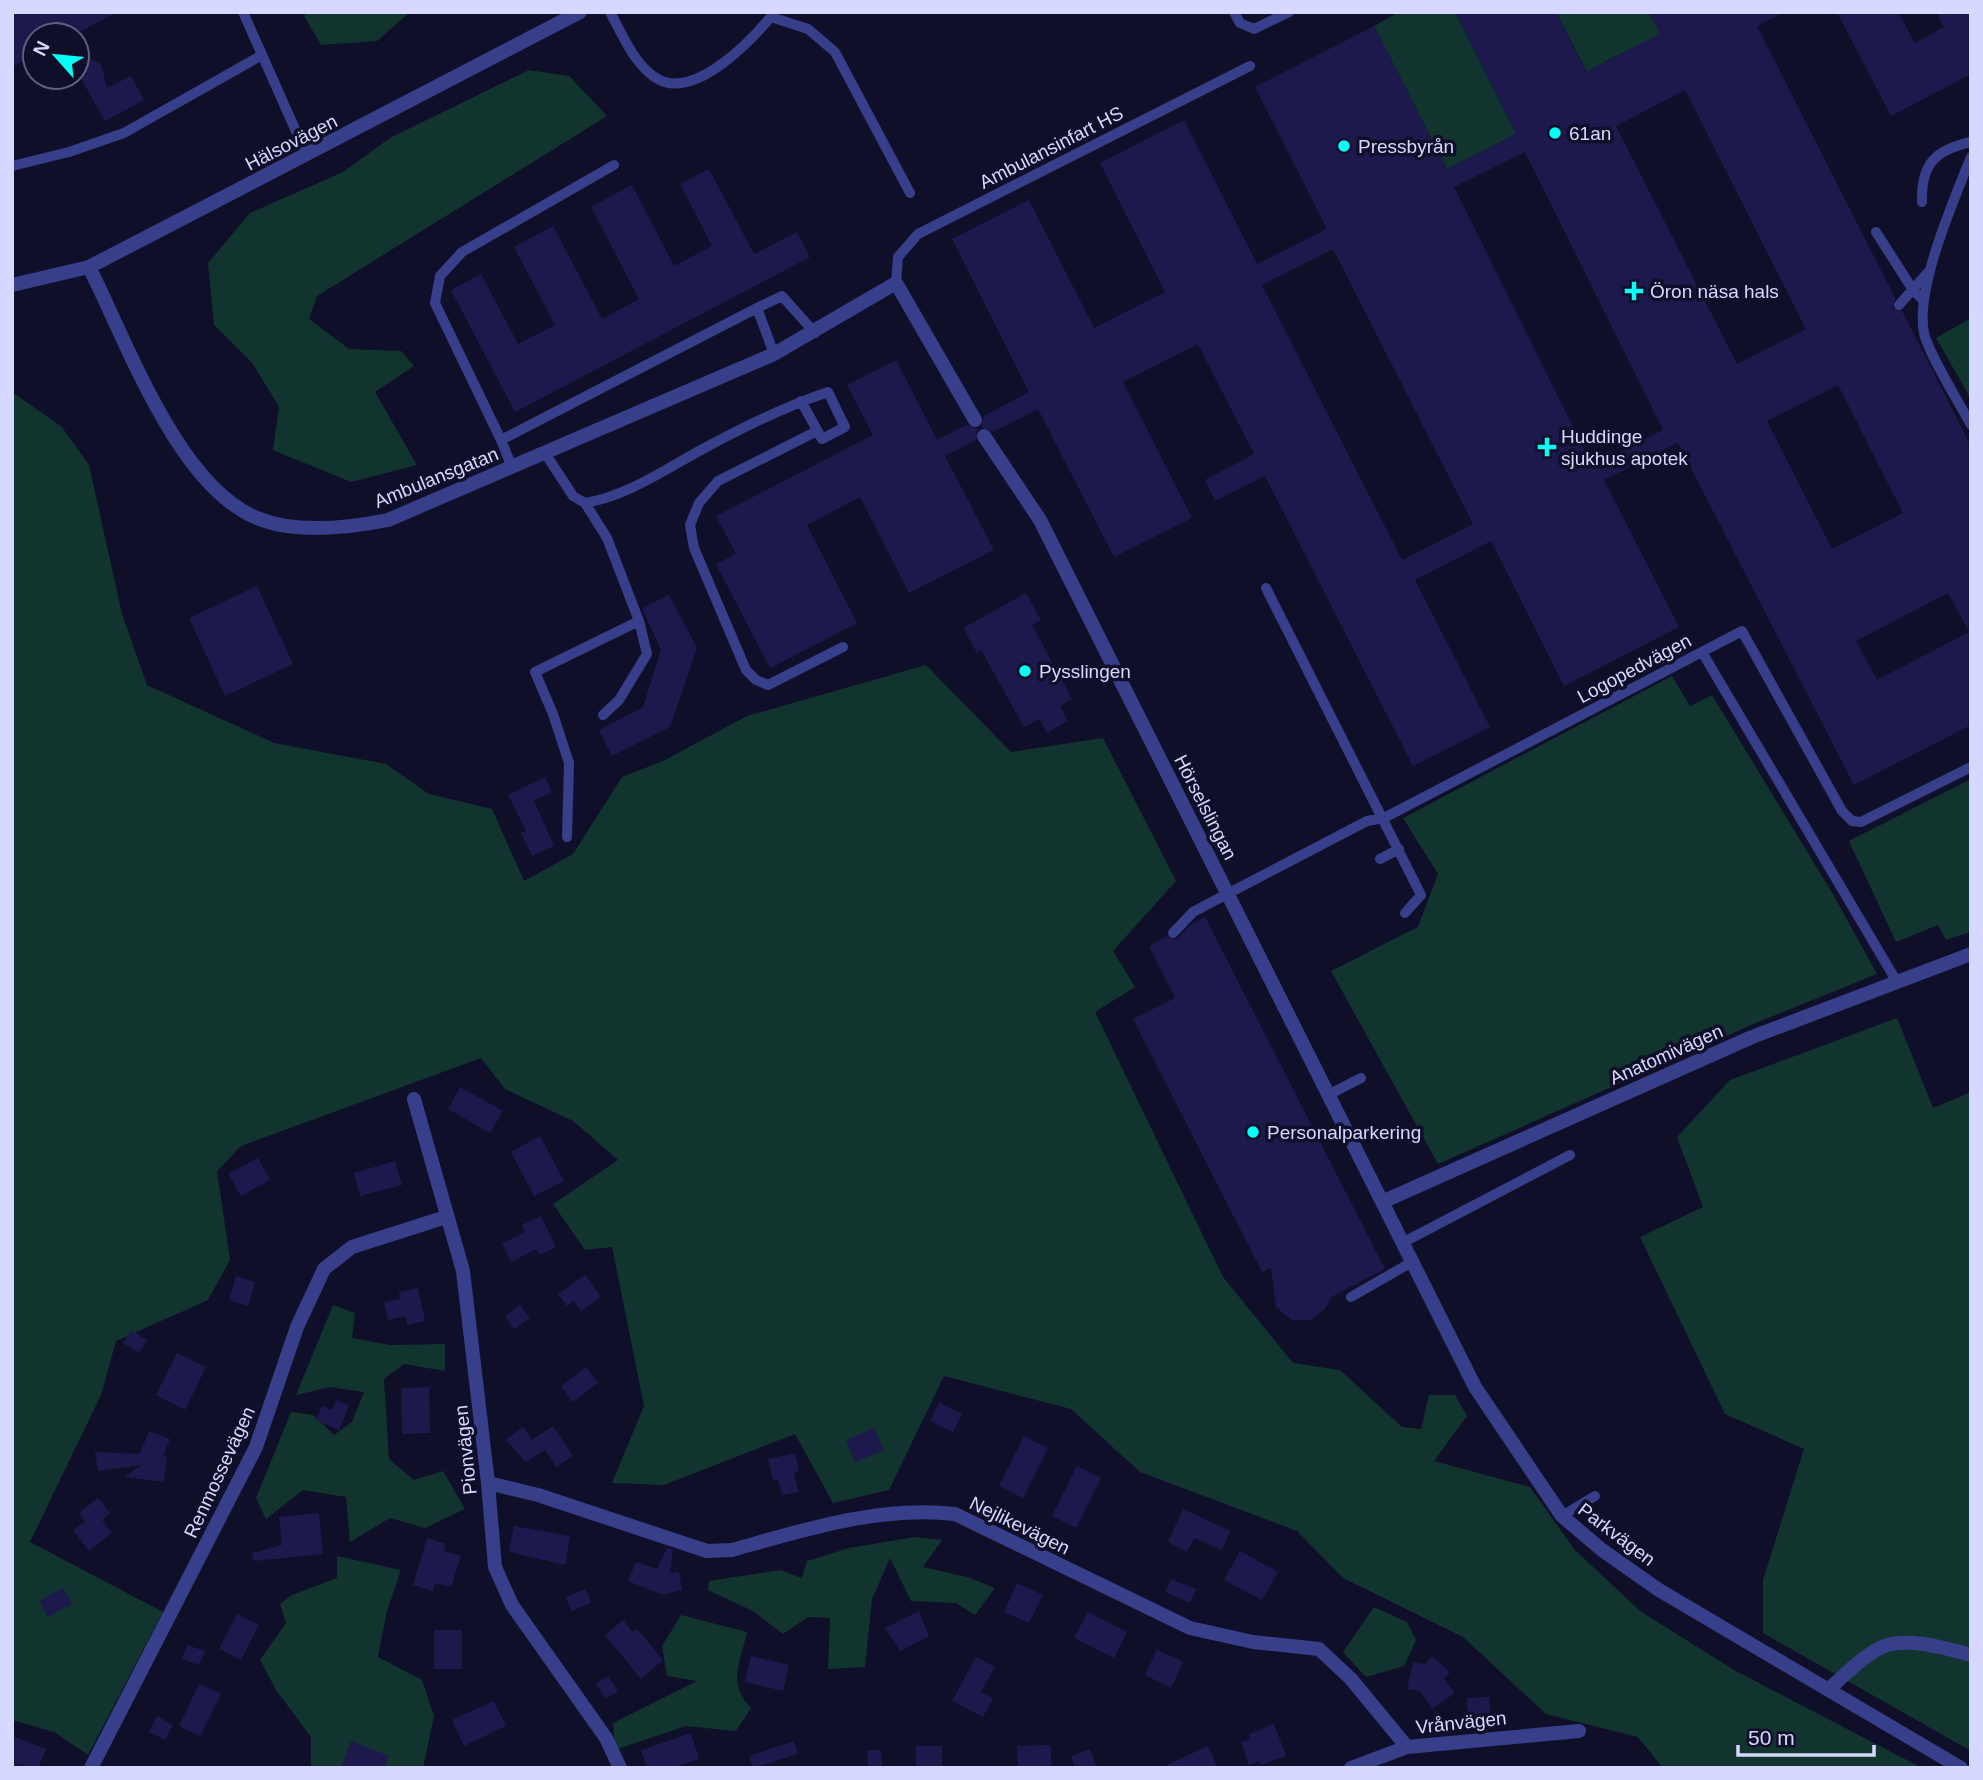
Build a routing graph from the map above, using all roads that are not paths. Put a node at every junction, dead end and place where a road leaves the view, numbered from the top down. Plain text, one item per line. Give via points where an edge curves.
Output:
1 (243, 12) edge
2 (580, 12) edge
3 (610, 12) edge
4 (1234, 12) edge
5 (1289, 12) edge
6 (773, 15) edge
7 (261, 55) junction
8 (1250, 66) dead end
9 (1971, 142) edge
10 (307, 156) junction
11 (1971, 157) edge
12 (614, 165) dead end
13 (12, 166) edge
14 (910, 193) dead end
15 (1922, 202) dead end
16 (1876, 232) dead end
17 (89, 267) junction
18 (1933, 267) junction
19 (896, 283) junction
20 (12, 285) edge
21 (1913, 290) junction
22 (1923, 300) junction
23 (1899, 305) dead end
24 (757, 308) junction
25 (815, 333) junction
26 (774, 354) junction
27 (801, 401) junction
28 (975, 420) dead end
29 (1971, 425) edge
30 (817, 431) junction
31 (984, 436) dead end
32 (501, 440) junction
33 (545, 453) junction
34 (512, 467) junction
35 (585, 503) junction
36 (1266, 588) dead end
37 (639, 621) junction
38 (843, 647) dead end
39 (1702, 652) junction
40 (603, 715) dead end
41 (1971, 767) edge
42 (1384, 818) junction
43 (567, 837) dead end
44 (1399, 849) junction
45 (1380, 859) dead end
46 (1228, 894) junction
47 (1405, 913) dead end
48 (1173, 933) dead end
49 (1971, 954) edge
50 (1897, 982) junction
51 (1361, 1078) dead end
52 (1328, 1095) junction
53 (414, 1099) dead end
54 (1570, 1155) dead end
55 (1382, 1202) junction
56 (446, 1217) junction
57 (1402, 1243) junction
58 (1412, 1262) junction
59 (1351, 1297) dead end
60 (488, 1483) junction
61 (1595, 1496) dead end
62 (1562, 1516) junction
63 (1971, 1655) edge
64 (1830, 1688) junction
65 (1579, 1731) dead end
66 (1407, 1747) junction
67 (91, 1768) edge
68 (620, 1768) edge
69 (1351, 1768) edge
70 (1961, 1768) edge

1 - 7 lane
2 - 10 street, Hälsovägen
3 - 6 lane via 637,60 655,78 671,85 704,76
4 - 5 lane via 1240,23 1254,29
6 - 14 lane via 808,29 835,52
7 - 10 lane
7 - 13 lane via 124,133
8 - 19 lane, Ambulansinfart HS via 918,234 898,257
9 - 15 lane via 1946,148 1928,166
10 - 17 street, Hälsovägen
11 - 18 lane
12 - 32 lane via 462,252 440,276 435,303
16 - 21 lane
17 - 20 street, Hälsovägen
17 - 34 street, Ambulansgatan via 184,455 229,503 258,519 289,526 352,527 388,520
18 - 21 lane
18 - 22 lane
19 - 25 street, Ambulansgatan
19 - 28 street
21 - 22 lane
21 - 23 lane
22 - 29 lane via 1924,334
24 - 25 lane via 782,296
24 - 26 lane
24 - 32 lane
25 - 26 street, Ambulansgatan
26 - 33 street, Ambulansgatan
27 - 30 lane
27 - 30 lane via 828,392 845,427 822,439
27 - 35 lane via 612,499
30 - 38 lane via 718,481 699,503 690,525 694,548 746,670 756,680 768,685
31 - 46 street, Hörselslingan via 1040,520
32 - 34 lane
33 - 34 street, Ambulansgatan
33 - 35 lane via 573,496
35 - 37 lane via 607,538
36 - 42 lane
37 - 40 lane via 647,654 619,700
37 - 43 lane via 535,672 569,763
39 - 41 lane, Logopedvägen via 1742,631 1842,811 1852,821 1861,822
39 - 42 lane, Logopedvägen
39 - 50 lane
42 - 44 lane
42 - 46 lane, Logopedvägen via 1367,821
44 - 45 lane
44 - 47 lane via 1421,895
46 - 48 lane, Logopedvägen via 1193,912
46 - 52 street, Hörselslingan
49 - 50 street, Anatomivägen
50 - 55 street, Anatomivägen via 1752,1037
51 - 52 lane
52 - 55 street, Hörselslingan
53 - 56 street, Pionvägen
54 - 57 lane
55 - 57 street, Parkvägen
56 - 60 street, Pionvägen via 463,1271
56 - 67 street, Renmossevägen via 352,1247 324,1269 297,1327 256,1447
57 - 58 street, Parkvägen
58 - 59 lane
58 - 62 street, Parkvägen via 1475,1387
60 - 66 street, Nejlikevägen via 707,1551 732,1550 884,1514 922,1510 955,1514 1190,1628 1253,1642 1319,1649
60 - 68 street, Pionvägen via 495,1567 512,1605 606,1738
61 - 62 lane
62 - 64 street, Parkvägen via 1659,1590
63 - 64 street via 1893,1644 1878,1649
64 - 70 street, Parkvägen
65 - 66 street, Vrånvägen
66 - 69 street, Vrånvägen

